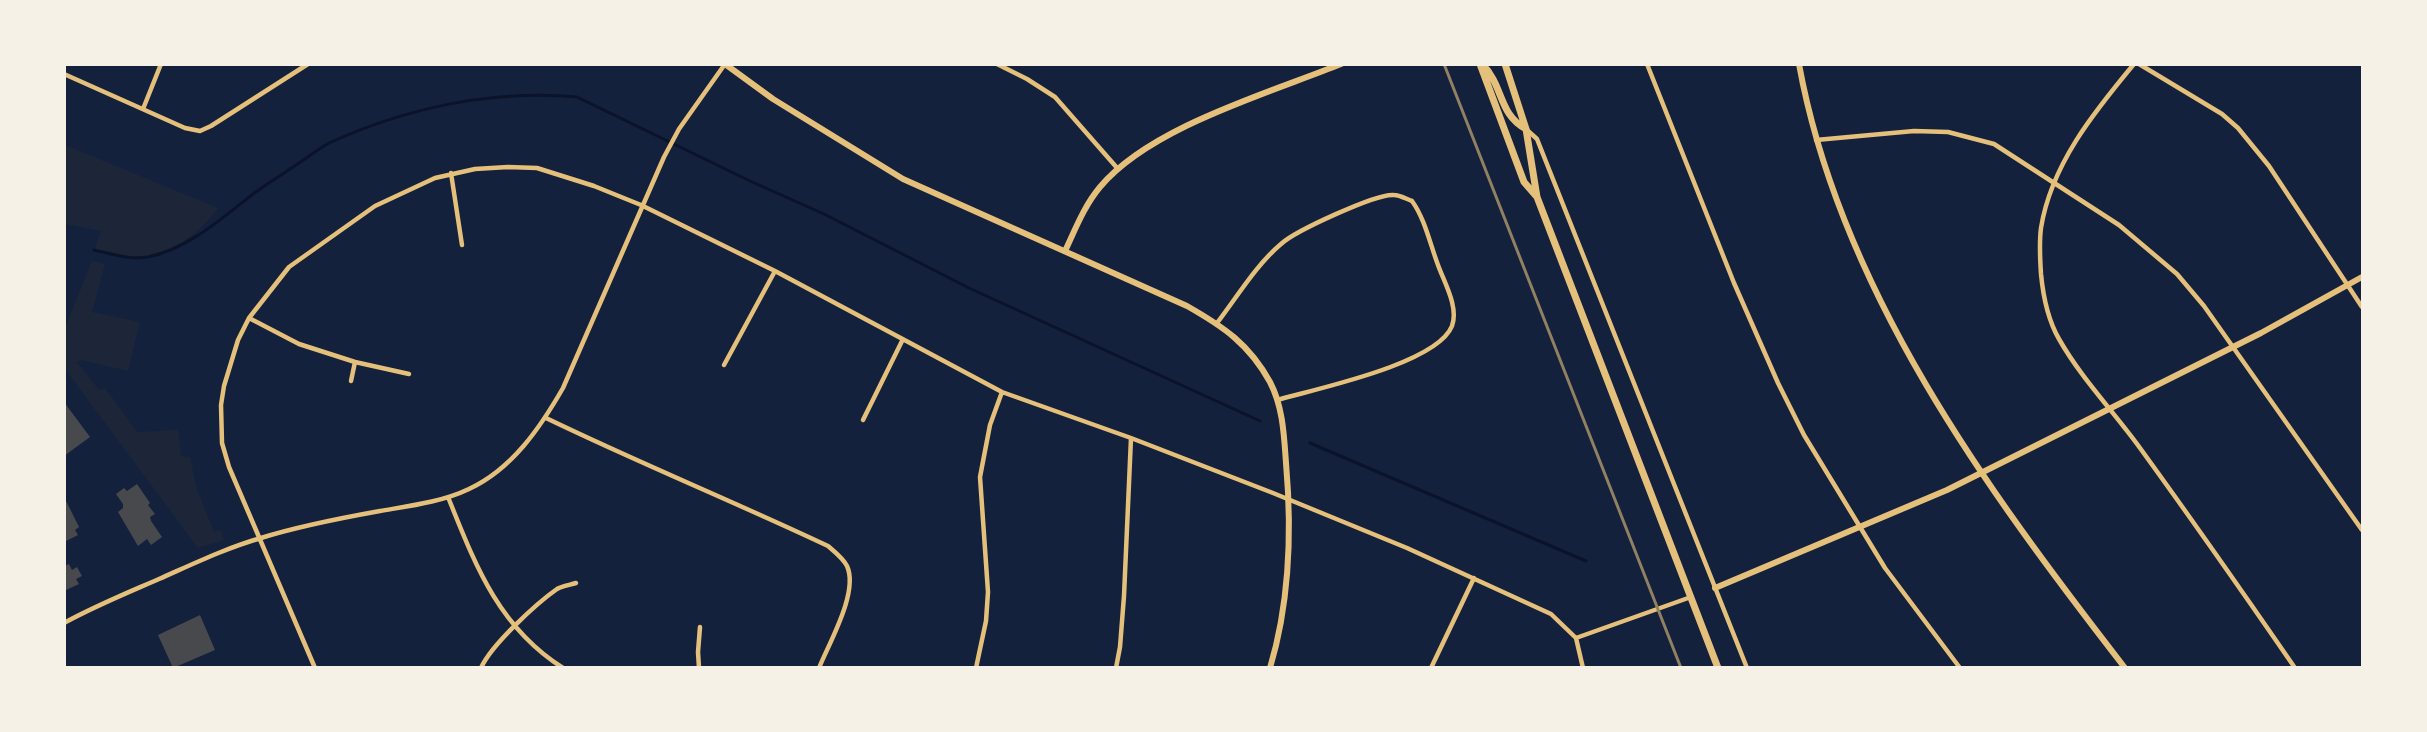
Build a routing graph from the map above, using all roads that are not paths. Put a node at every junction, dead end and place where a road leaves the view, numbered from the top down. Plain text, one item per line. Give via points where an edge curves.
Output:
1 (161, 64) edge
2 (308, 64) edge
3 (725, 64) edge
4 (997, 64) edge
5 (1341, 64) edge
6 (1481, 64) edge
7 (1505, 64) edge
8 (1647, 64) edge
9 (1799, 64) edge
10 (2137, 64) edge
11 (64, 74) edge
12 (143, 109) junction
13 (1526, 129) junction
14 (1816, 140) junction
15 (1118, 169) junction
16 (451, 173) junction
17 (2055, 182) junction
18 (1537, 197) junction
19 (641, 205) junction
20 (462, 245) dead end
21 (1065, 251) junction
22 (775, 271) junction
23 (2362, 277) edge
24 (2347, 285) junction
25 (2362, 307) edge
26 (249, 318) junction
27 (1216, 322) junction
28 (903, 339) junction
29 (2233, 346) junction
30 (355, 362) junction
31 (724, 365) dead end
32 (409, 374) dead end
33 (351, 381) dead end
34 (1002, 392) junction
35 (1277, 400) junction
36 (2109, 408) junction
37 (546, 418) junction
38 (863, 420) dead end
39 (1131, 438) junction
40 (1982, 472) junction
41 (448, 497) junction
42 (1289, 500) junction
43 (1860, 527) junction
44 (2362, 530) edge
45 (260, 538) junction
46 (1474, 578) junction
47 (576, 583) dead end
48 (1715, 588) junction
49 (1691, 597) junction
50 (64, 623) edge
51 (514, 627) junction
52 (700, 627) dead end
53 (1576, 638) junction
54 (315, 668) edge
55 (481, 668) edge
56 (563, 668) edge
57 (699, 668) edge
58 (819, 668) edge
59 (976, 668) edge
60 (1116, 668) edge
61 (1270, 668) edge
62 (1431, 668) edge
63 (1583, 668) edge
64 (1719, 668) edge
65 (1747, 668) edge
66 (1960, 668) edge
67 (2125, 668) edge
68 (2295, 668) edge

1 - 12 street
2 - 12 street via 200,130 185,128
3 - 19 street via 679,129
3 - 21 street via 773,99 903,179
4 - 15 street via 1054,97
5 - 15 street via 1188,125
6 - 13 main road via 1495,81 1509,117
6 - 18 main road via 1524,182
7 - 13 main road
8 - 43 street via 1778,383 1804,435
9 - 14 street
10 - 17 street via 2083,130
10 - 24 street via 2222,114 2238,128 2269,166
11 - 12 street
13 - 18 main road
13 - 48 street via 1537,138
14 - 17 street via 1914,131 1948,132 1994,144
14 - 40 street via 1887,315
15 - 21 street via 1083,212
16 - 19 street via 508,166 537,168
16 - 20 street
16 - 26 street via 375,206 304,255 289,267
17 - 29 street via 2119,225 2177,274
17 - 36 street via 2041,229 2042,283 2049,315 2058,338
18 - 49 main road
19 - 22 street
19 - 37 street
21 - 27 street
22 - 28 street
22 - 31 street
23 - 24 street
24 - 25 street
24 - 29 street
26 - 30 street via 299,344
26 - 45 street via 224,386 222,443
27 - 35 street via 1253,356
27 - 35 street via 1280,244 1315,223 1379,198 1394,195 1412,201 1454,310 1452,327 1437,342 1387,370
28 - 34 street
28 - 38 street
29 - 36 street
29 - 44 street
30 - 32 street
30 - 33 street
34 - 39 street
34 - 59 street via 980,477 988,592
35 - 42 street
36 - 40 street
36 - 68 street via 2218,554
37 - 41 street via 512,459 478,484
37 - 58 street via 736,502 840,555 848,567 848,597
39 - 42 street
39 - 60 street via 1125,596
40 - 43 street
40 - 67 street
41 - 45 street
41 - 51 street via 476,567
42 - 46 street
42 - 61 street via 1288,568
43 - 48 street
43 - 66 street via 1897,585
45 - 50 street via 196,561
45 - 54 street
46 - 53 street via 1551,614
46 - 62 street
47 - 51 street via 559,588
48 - 65 street
49 - 53 street
49 - 64 main road
51 - 55 street via 491,650
51 - 56 street
52 - 57 street
53 - 63 street

